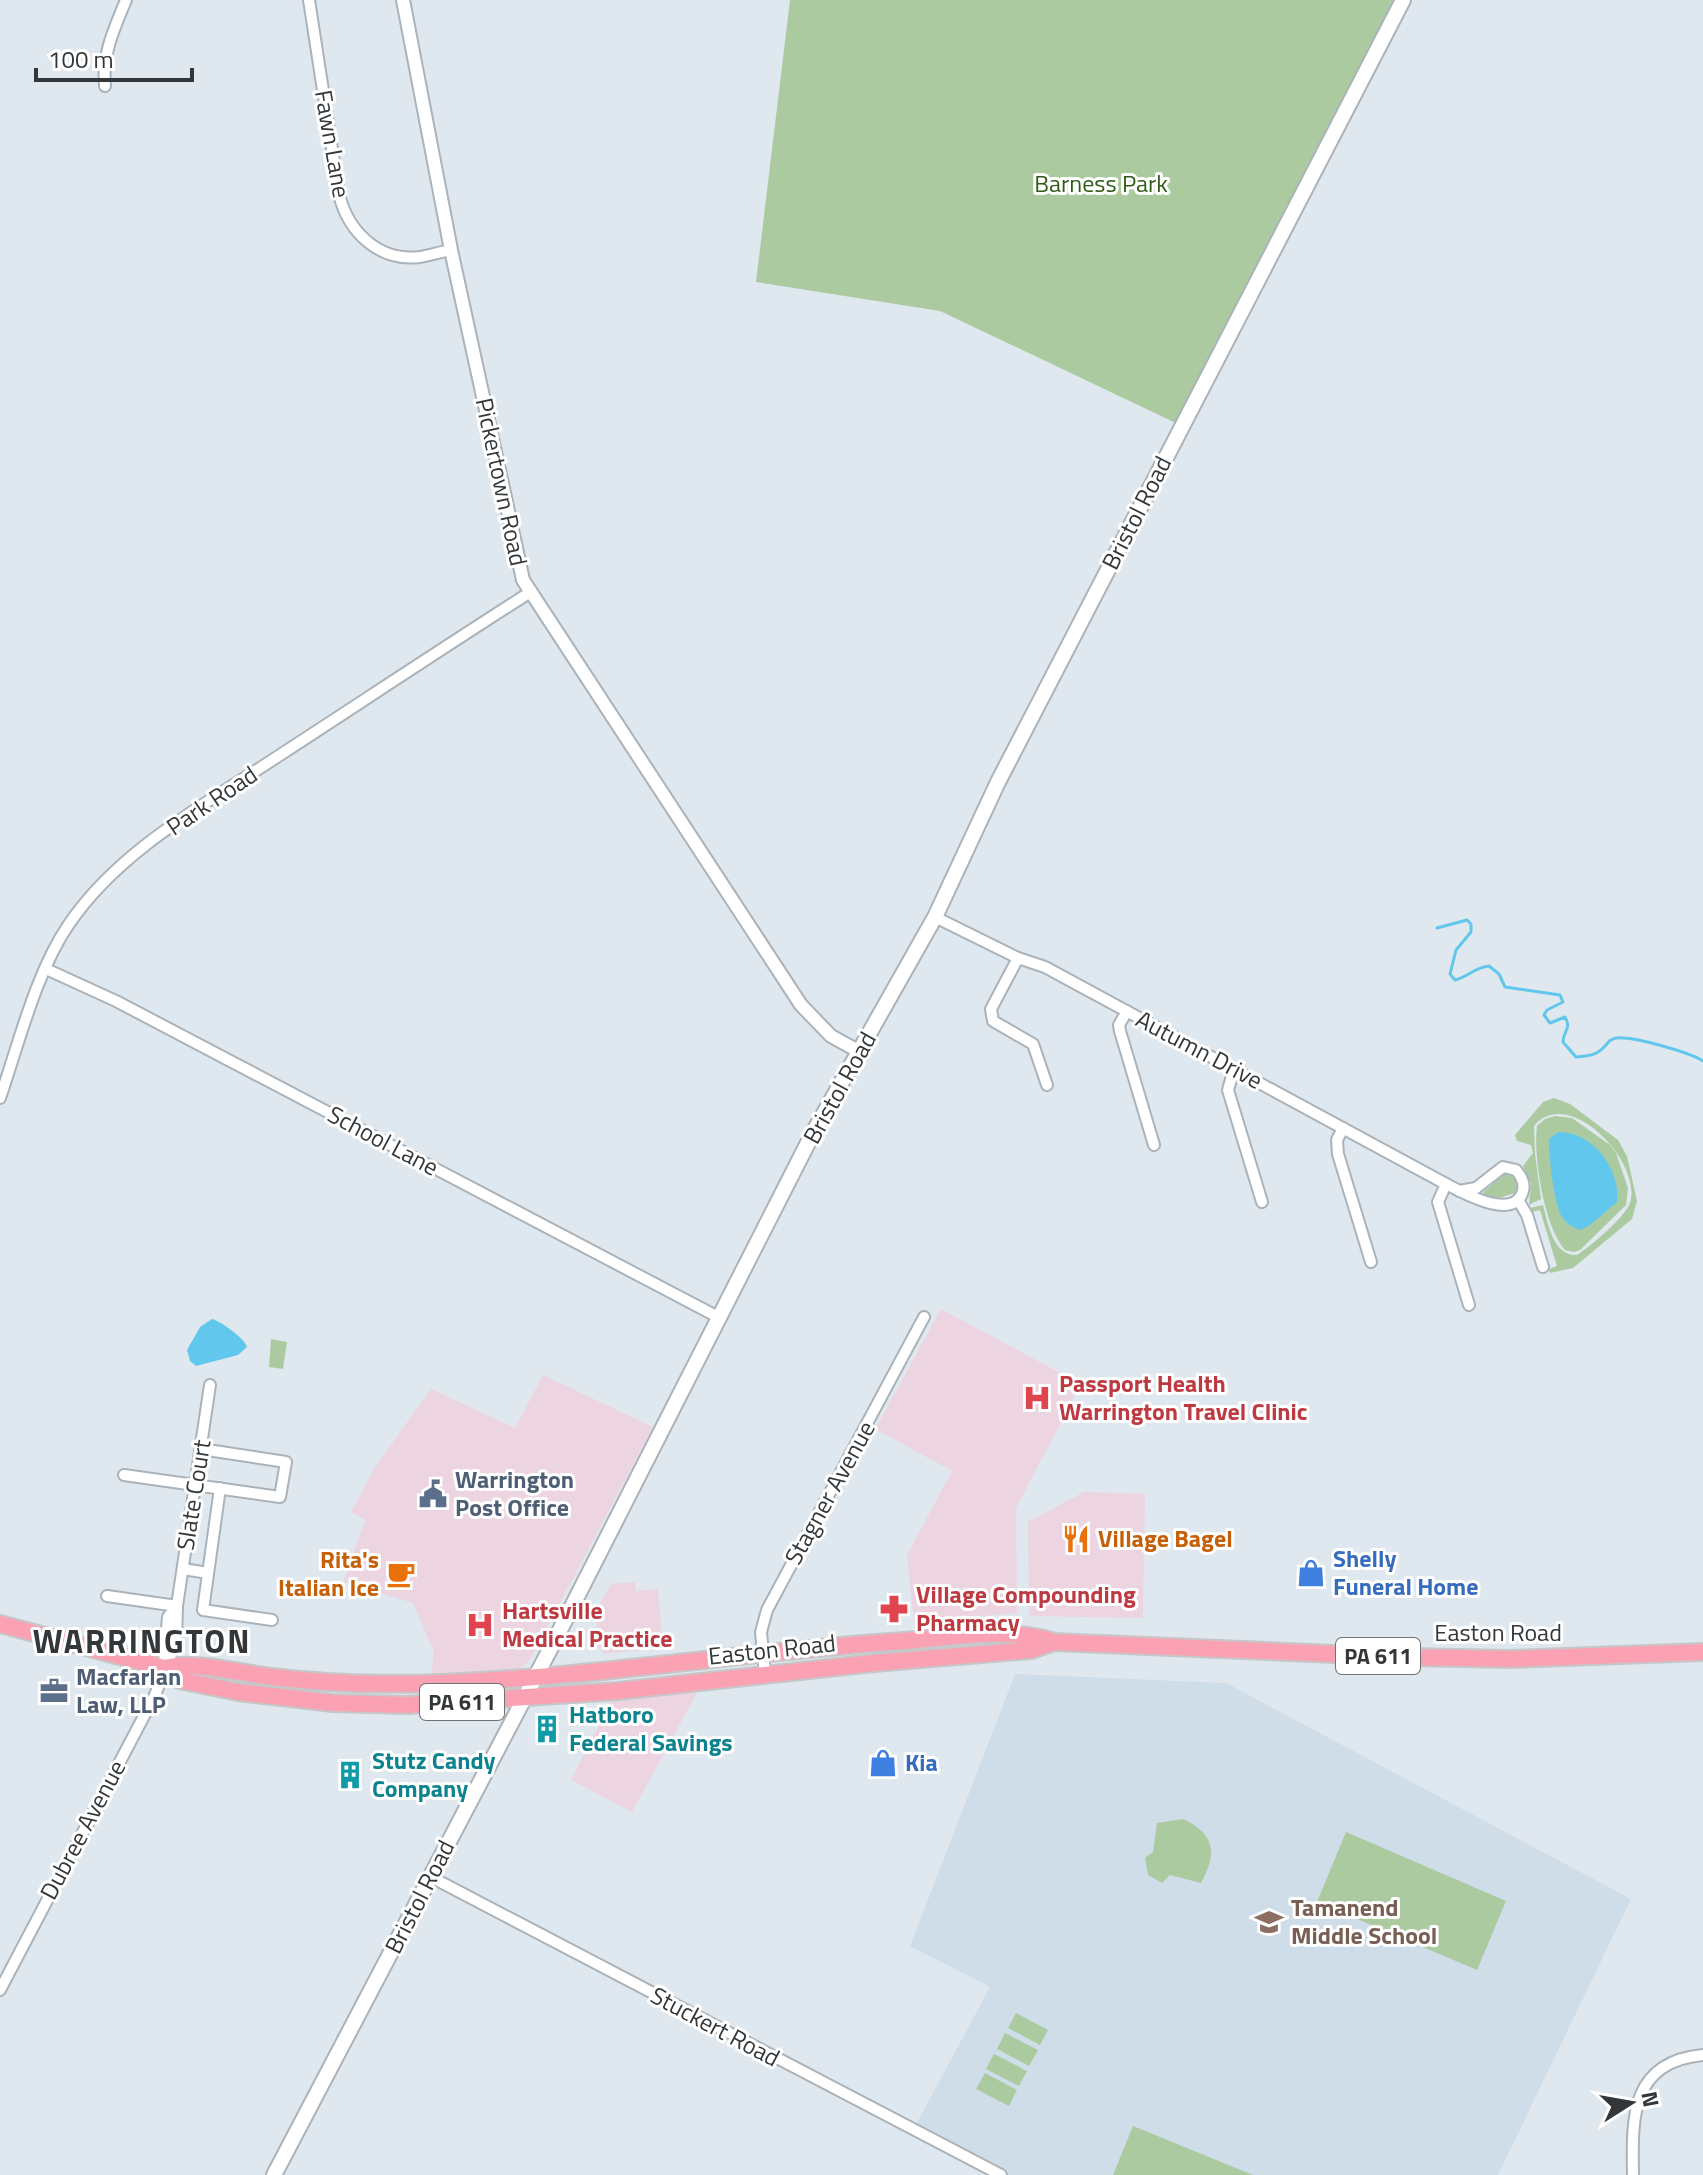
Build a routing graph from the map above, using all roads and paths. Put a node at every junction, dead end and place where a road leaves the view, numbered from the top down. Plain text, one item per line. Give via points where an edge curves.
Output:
1 (126, 0) edge
2 (309, 0) edge
3 (403, 0) edge
4 (1403, 0) edge
5 (105, 86) dead end
6 (451, 250) junction
7 (529, 593) junction
8 (935, 917) junction
9 (1018, 958) junction
10 (46, 969) junction
11 (1127, 1011) junction
12 (860, 1052) junction
13 (1234, 1069) junction
14 (1047, 1085) dead end
15 (0, 1098) edge
16 (1343, 1128) junction
17 (1154, 1145) dead end
18 (1446, 1184) junction
19 (1459, 1191) junction
20 (1518, 1200) junction
21 (1262, 1202) dead end
22 (1371, 1262) dead end
23 (1543, 1267) dead end
24 (1469, 1305) dead end
25 (718, 1317) junction
26 (924, 1317) dead end
27 (210, 1385) dead end
28 (201, 1449) junction
29 (124, 1475) dead end
30 (195, 1484) junction
31 (220, 1488) junction
32 (183, 1569) junction
33 (208, 1573) junction
34 (107, 1596) dead end
35 (177, 1606) junction
36 (272, 1620) dead end
37 (0, 1624) edge
38 (1054, 1642) junction
39 (1703, 1652) edge
40 (763, 1654) junction
41 (164, 1668) junction
42 (765, 1675) junction
43 (535, 1676) junction
44 (524, 1698) junction
45 (431, 1877) junction
46 (0, 1990) edge
47 (1703, 2055) edge
48 (274, 2175) edge
49 (1001, 2175) edge
50 (1633, 2175) edge

1 - 5 street via 103,63
2 - 6 street, Fawn Lane via 339,194 348,219 366,242 394,255 419,257
3 - 6 street, Pickertown Road
4 - 8 main road, Bristol Road via 998,782
6 - 7 street, Pickertown Road
7 - 10 street, Park Road via 133,855 69,923
7 - 12 street, Pickertown Road via 801,1005 831,1036
8 - 9 street, Autumn Drive
8 - 12 main road, Bristol Road
9 - 11 street, Autumn Drive
9 - 14 street via 990,1015 1033,1044
10 - 15 street, Park Road
10 - 25 street, School Lane
11 - 13 street, Autumn Drive
11 - 17 street via 1120,1031
12 - 25 main road, Bristol Road
13 - 16 street, Autumn Drive
13 - 21 street via 1228,1090
16 - 18 street, Autumn Drive
16 - 22 street via 1338,1154
18 - 19 street, Autumn Drive
18 - 24 street via 1439,1205
19 - 20 street, Autumn Drive via 1490,1203
19 - 20 street via 1476,1188 1508,1167 1522,1178
20 - 23 street
25 - 43 main road, Bristol Road
26 - 40 street, Stagner Avenue via 767,1610
27 - 28 street, Slate Court
28 - 30 street, Slate Court
28 - 31 street via 286,1462 280,1497
29 - 30 street
30 - 31 street
30 - 32 street, Slate Court
31 - 33 street
32 - 33 street
32 - 35 street, Slate Court
33 - 36 street via 203,1610
34 - 35 street
35 - 41 street, Slate Court via 168,1617
37 - 41 highway, Easton Road / PA 611
38 - 39 highway, Easton Road / PA 611 via 1510,1659
38 - 40 highway, Easton Road / PA 611 via 1023,1634
38 - 42 highway, Easton Road / PA 611 via 1031,1650
40 - 42 street, Stagner Avenue
40 - 43 highway, Easton Road / PA 611
41 - 43 highway, Easton Road / PA 611 via 182,1664 352,1684
41 - 44 highway, Easton Road / PA 611 via 179,1680 322,1702 407,1705
41 - 46 street, Dubree Avenue via 155,1695
42 - 44 highway, Easton Road / PA 611
43 - 44 main road, Bristol Road
44 - 45 main road, Bristol Road
45 - 48 main road, Bristol Road
45 - 49 street, Stuckert Road
47 - 50 street via 1663,2068 1642,2090 1632,2125

